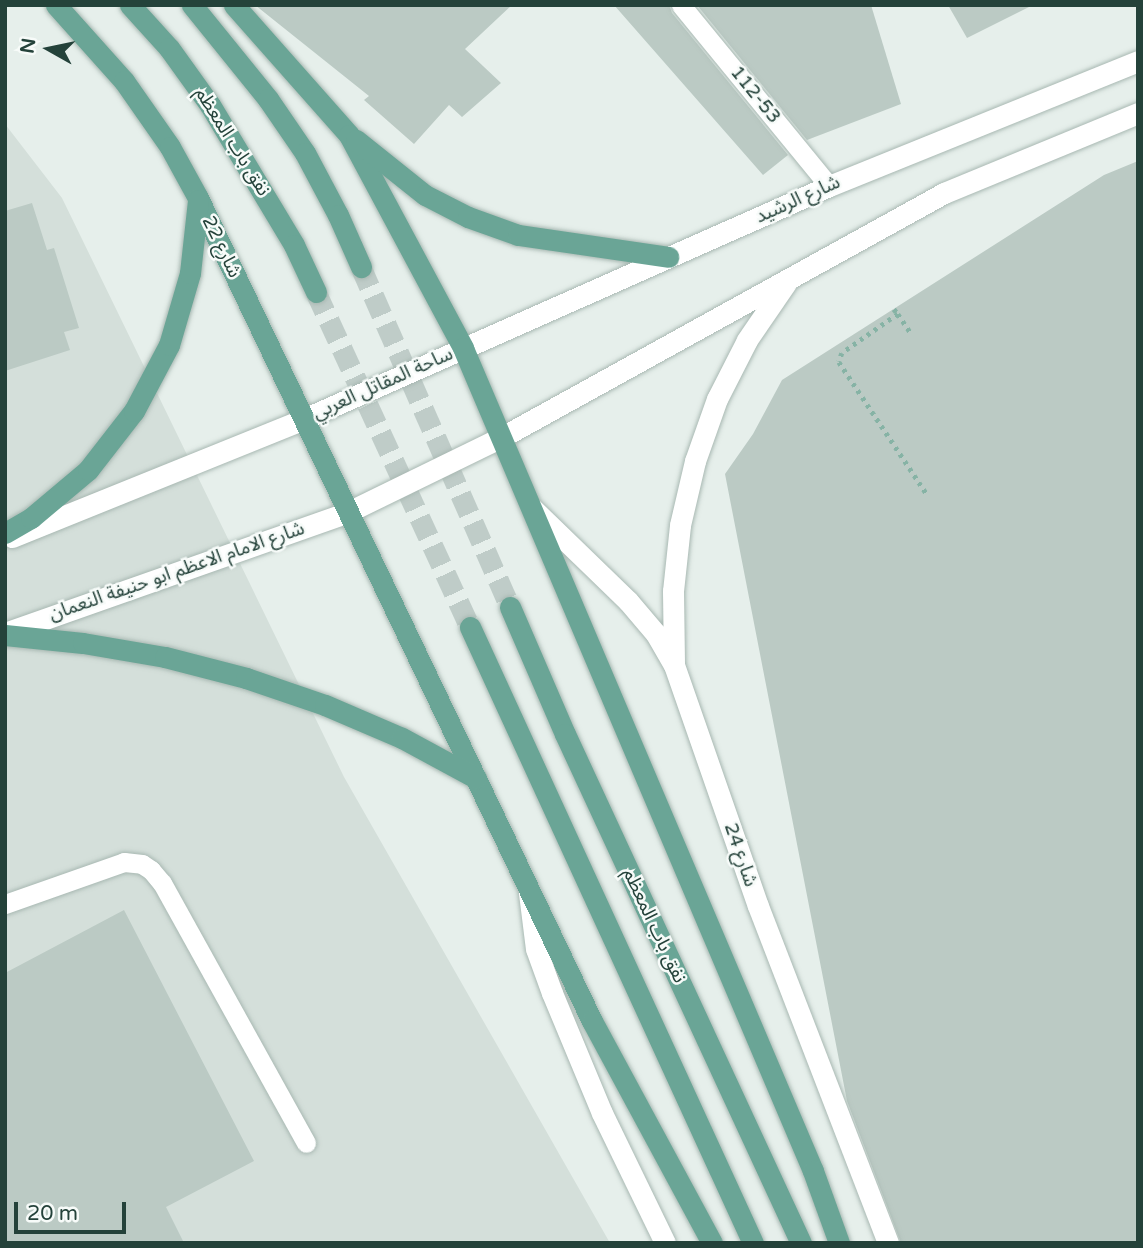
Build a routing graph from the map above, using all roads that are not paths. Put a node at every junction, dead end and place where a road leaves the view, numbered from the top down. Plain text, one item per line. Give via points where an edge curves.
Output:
1 (56, 5) edge
2 (130, 5) edge
3 (192, 5) edge
4 (234, 5) edge
5 (681, 5) edge
6 (1138, 61) edge
7 (1138, 113) edge
8 (349, 135) junction
9 (829, 186) junction
10 (198, 198) junction
11 (668, 257) junction
12 (361, 267) tunnel mouth
13 (789, 278) junction
14 (316, 292) tunnel mouth
15 (463, 348) junction
16 (304, 419) junction
17 (502, 437) junction
18 (532, 508) junction
19 (348, 512) junction
20 (5, 533) edge
21 (5, 540) edge
22 (510, 607) tunnel mouth
23 (470, 627) tunnel mouth
24 (5, 634) edge
25 (674, 665) junction
26 (476, 778) junction
27 (528, 887) junction
28 (5, 904) edge
29 (306, 1143) dead end
30 (665, 1243) edge
31 (712, 1243) edge
32 (752, 1243) edge
33 (801, 1243) edge
34 (839, 1243) edge
35 (888, 1243) edge

1 - 10 main road, شارع 22 via 124,81 170,147
2 - 14 main road, نفق باب المعظم via 169,48 210,106 295,246
3 - 12 main road via 305,153
4 - 8 main road
5 - 9 lane, 112-53
6 - 9 main road, شارع الرشيد
7 - 13 main road via 944,192
8 - 11 main road via 425,195 468,217 518,235
8 - 15 main road
9 - 11 main road, شارع الرشيد
10 - 16 main road, شارع 22
10 - 20 main road via 190,273 169,345 134,411 88,470 31,519
11 - 15 main road, شارع الرشيد
13 - 17 main road
13 - 25 main road via 735,363 695,461 680,525 673,591
15 - 16 main road, ساحة المقاتل العربي
15 - 17 main road
16 - 19 main road, شارع 22
16 - 21 main road
17 - 18 main road, شارع 24
17 - 19 main road
18 - 25 main road, شارع 24 via 628,601
18 - 34 main road, شارع 24 via 813,1171
19 - 24 main road, شارع الامام الاعظم ابو حنيفة النعمان
19 - 26 main road
22 - 33 main road, نفق باب المعظم
23 - 32 main road
24 - 26 main road via 165,657 246,678 376,727
25 - 35 main road, شارع 24 via 758,906
26 - 27 main road
27 - 30 main road via 536,949 552,993 602,1113
27 - 31 main road via 592,1021
28 - 29 lane via 124,862 151,870

